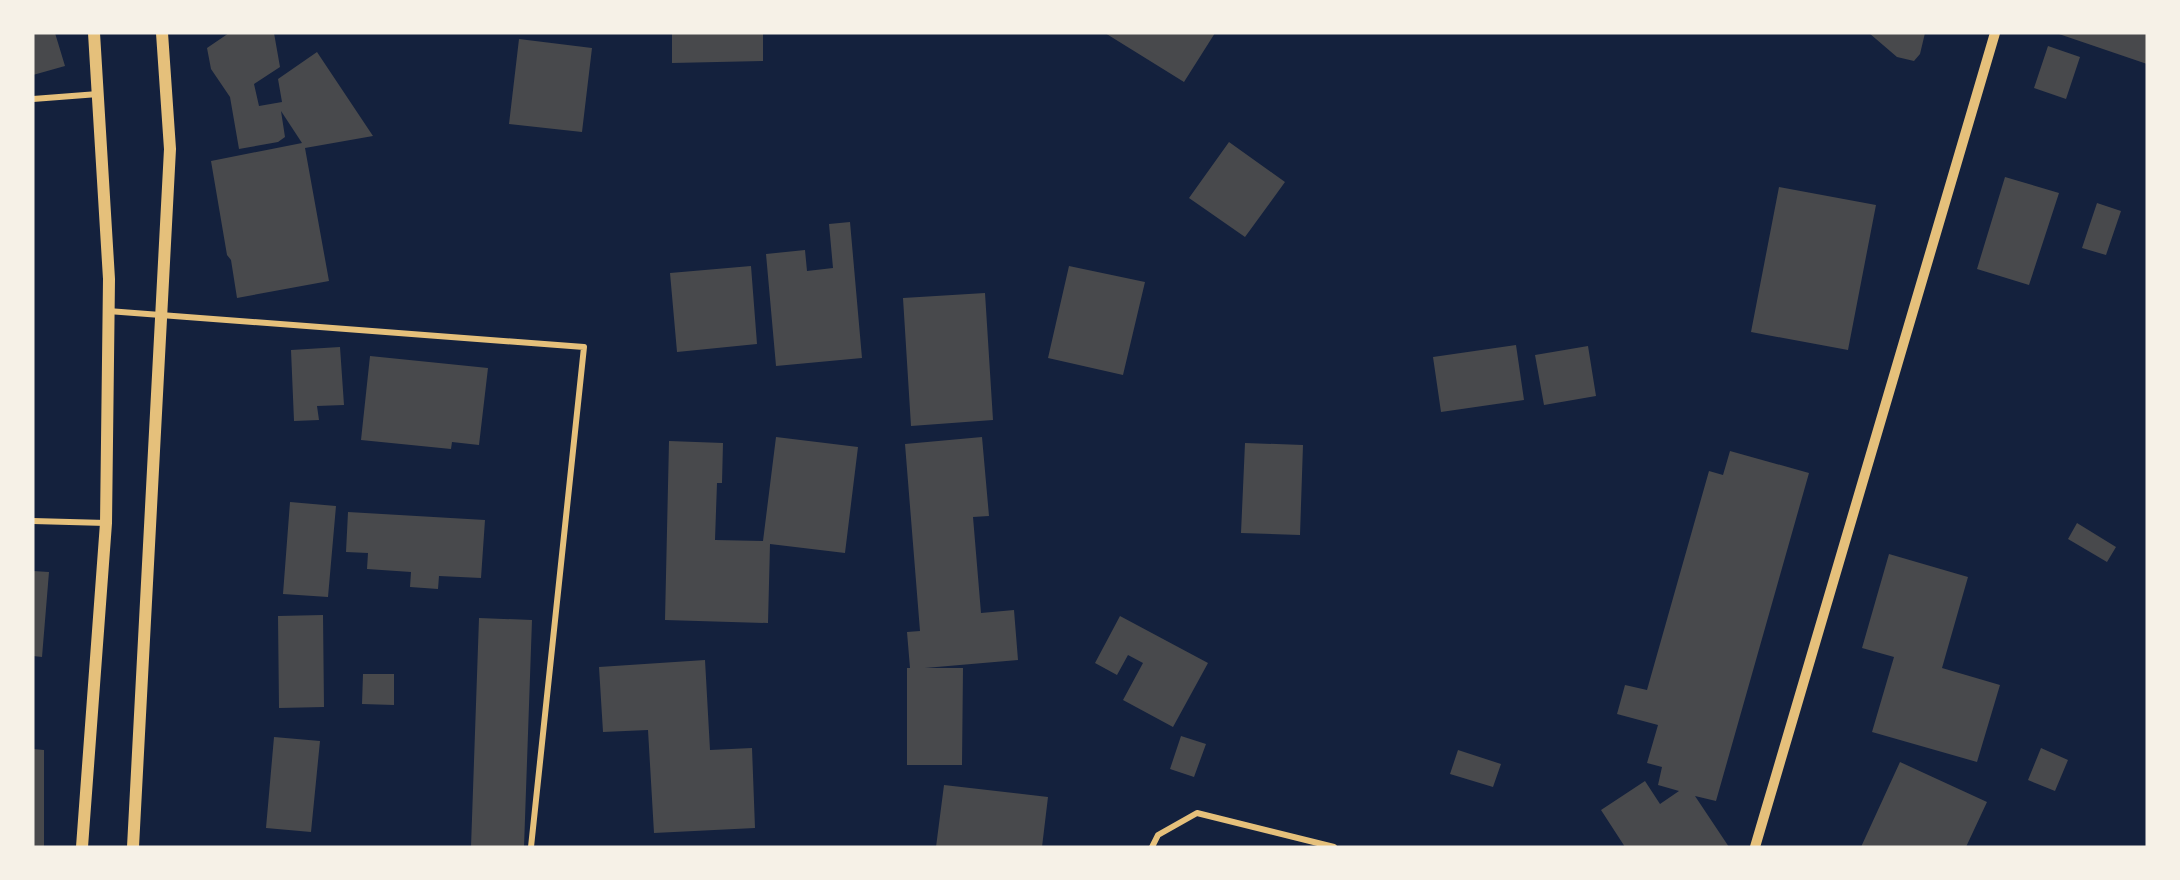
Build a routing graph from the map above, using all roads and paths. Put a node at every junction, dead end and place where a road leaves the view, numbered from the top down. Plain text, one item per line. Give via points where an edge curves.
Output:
1 (94, 33) edge
2 (162, 33) edge
3 (1995, 33) edge
4 (98, 94) junction
5 (33, 99) edge
6 (107, 311) junction
7 (162, 315) junction
8 (33, 521) edge
9 (106, 523) junction
10 (82, 847) edge
11 (133, 847) edge
12 (531, 847) edge
13 (1152, 847) edge
14 (1334, 847) edge
15 (1755, 847) edge

1 - 4 main road
2 - 7 main road via 170,149
3 - 15 street
4 - 5 street
4 - 6 main road via 109,279
6 - 7 street
6 - 9 main road
7 - 11 main road
7 - 12 street via 584,347
8 - 9 street
9 - 10 main road
13 - 14 street via 1158,834 1197,813

